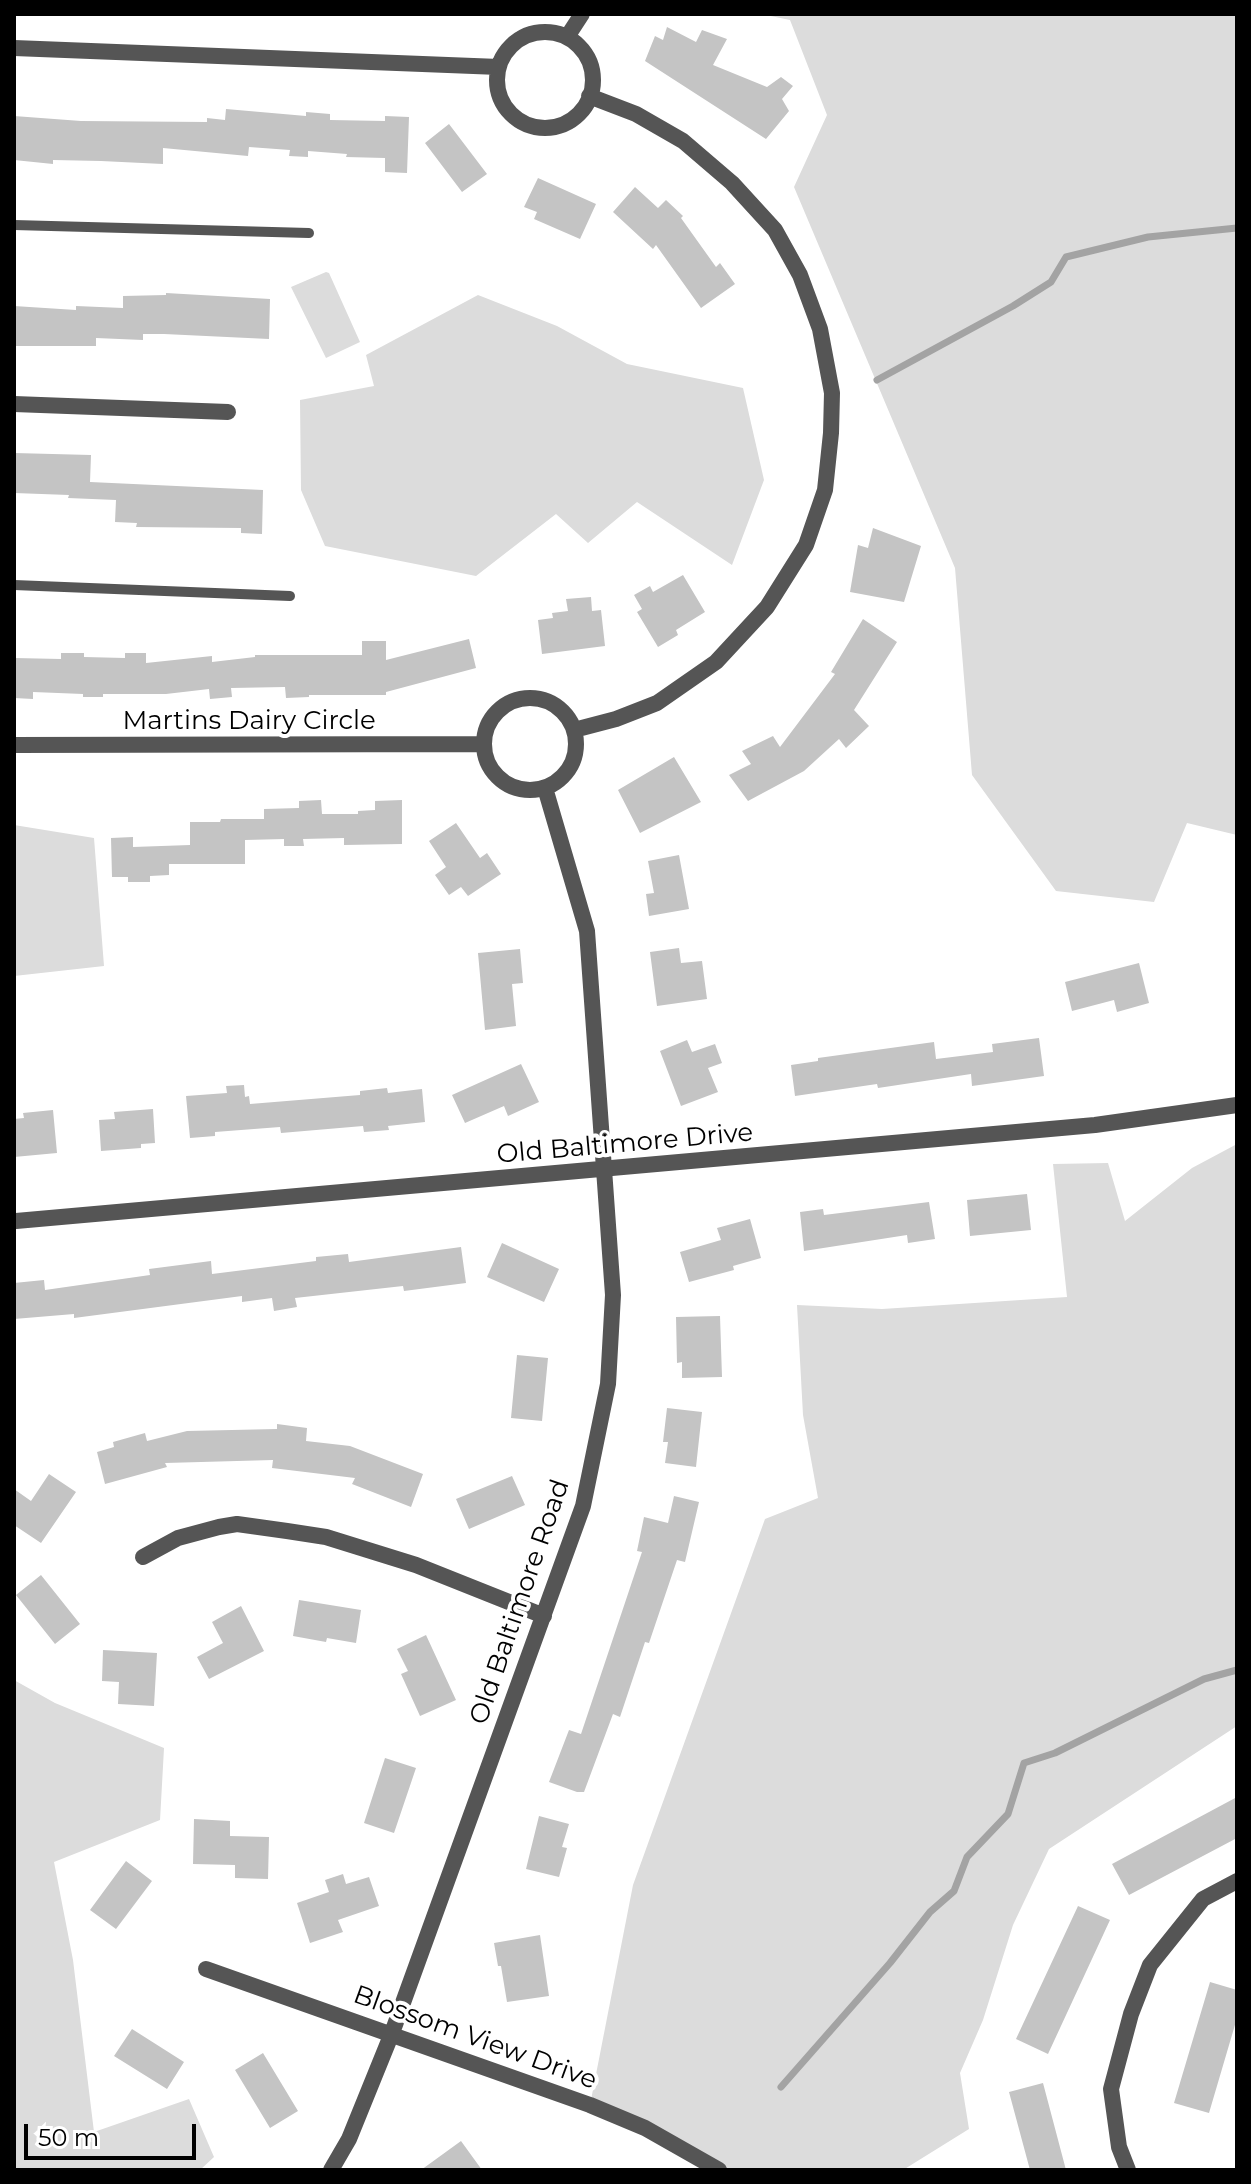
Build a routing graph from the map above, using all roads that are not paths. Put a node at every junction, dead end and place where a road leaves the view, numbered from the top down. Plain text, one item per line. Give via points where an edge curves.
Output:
1 (582, 14) edge
2 (567, 37) junction
3 (14, 48) edge
4 (499, 67) junction
5 (589, 96) junction
6 (14, 225) edge
7 (309, 233) dead end
8 (14, 404) edge
9 (228, 412) dead end
10 (14, 585) edge
11 (290, 596) dead end
12 (574, 730) junction
13 (484, 744) junction
14 (14, 745) edge
15 (545, 788) junction
16 (1237, 1105) edge
17 (605, 1170) junction
18 (16, 1221) dead end
19 (143, 1557) dead end
20 (544, 1616) junction
21 (1237, 1881) edge
22 (206, 1969) dead end
23 (392, 2033) junction
24 (331, 2170) edge
25 (719, 2170) edge
26 (1128, 2170) edge

1 - 2 street
2 - 4 street via 542,32 522,38
2 - 5 street via 589,60
3 - 4 street
4 - 5 street via 502,102 516,119 531,126 568,122
5 - 12 street via 636,114 683,141 775,230 800,275 820,329 832,393 825,490 806,545 767,607 716,662 657,703
6 - 7 lane
8 - 9 street
10 - 11 lane
12 - 13 street via 550,702 530,698 511,702 496,713
12 - 15 street via 570,767
13 - 14 street, Martins Dairy Circle
13 - 15 street via 489,765 502,781 523,790
15 - 17 street, Old Baltimore Road via 587,931
16 - 17 street, Old Baltimore Drive via 1095,1125
17 - 18 street, Old Baltimore Drive
17 - 20 street, Old Baltimore Road via 613,1295 608,1384 583,1506
19 - 20 street via 178,1538 219,1527 237,1524 287,1531 326,1537 416,1565
20 - 23 street, Old Baltimore Road
21 - 26 street via 1203,1899 1150,1965 1136,2002 1111,2089 1119,2147
22 - 23 street, Blossom View Drive
23 - 24 street, Old Baltimore Road
23 - 25 street, Blossom View Drive via 645,2128

